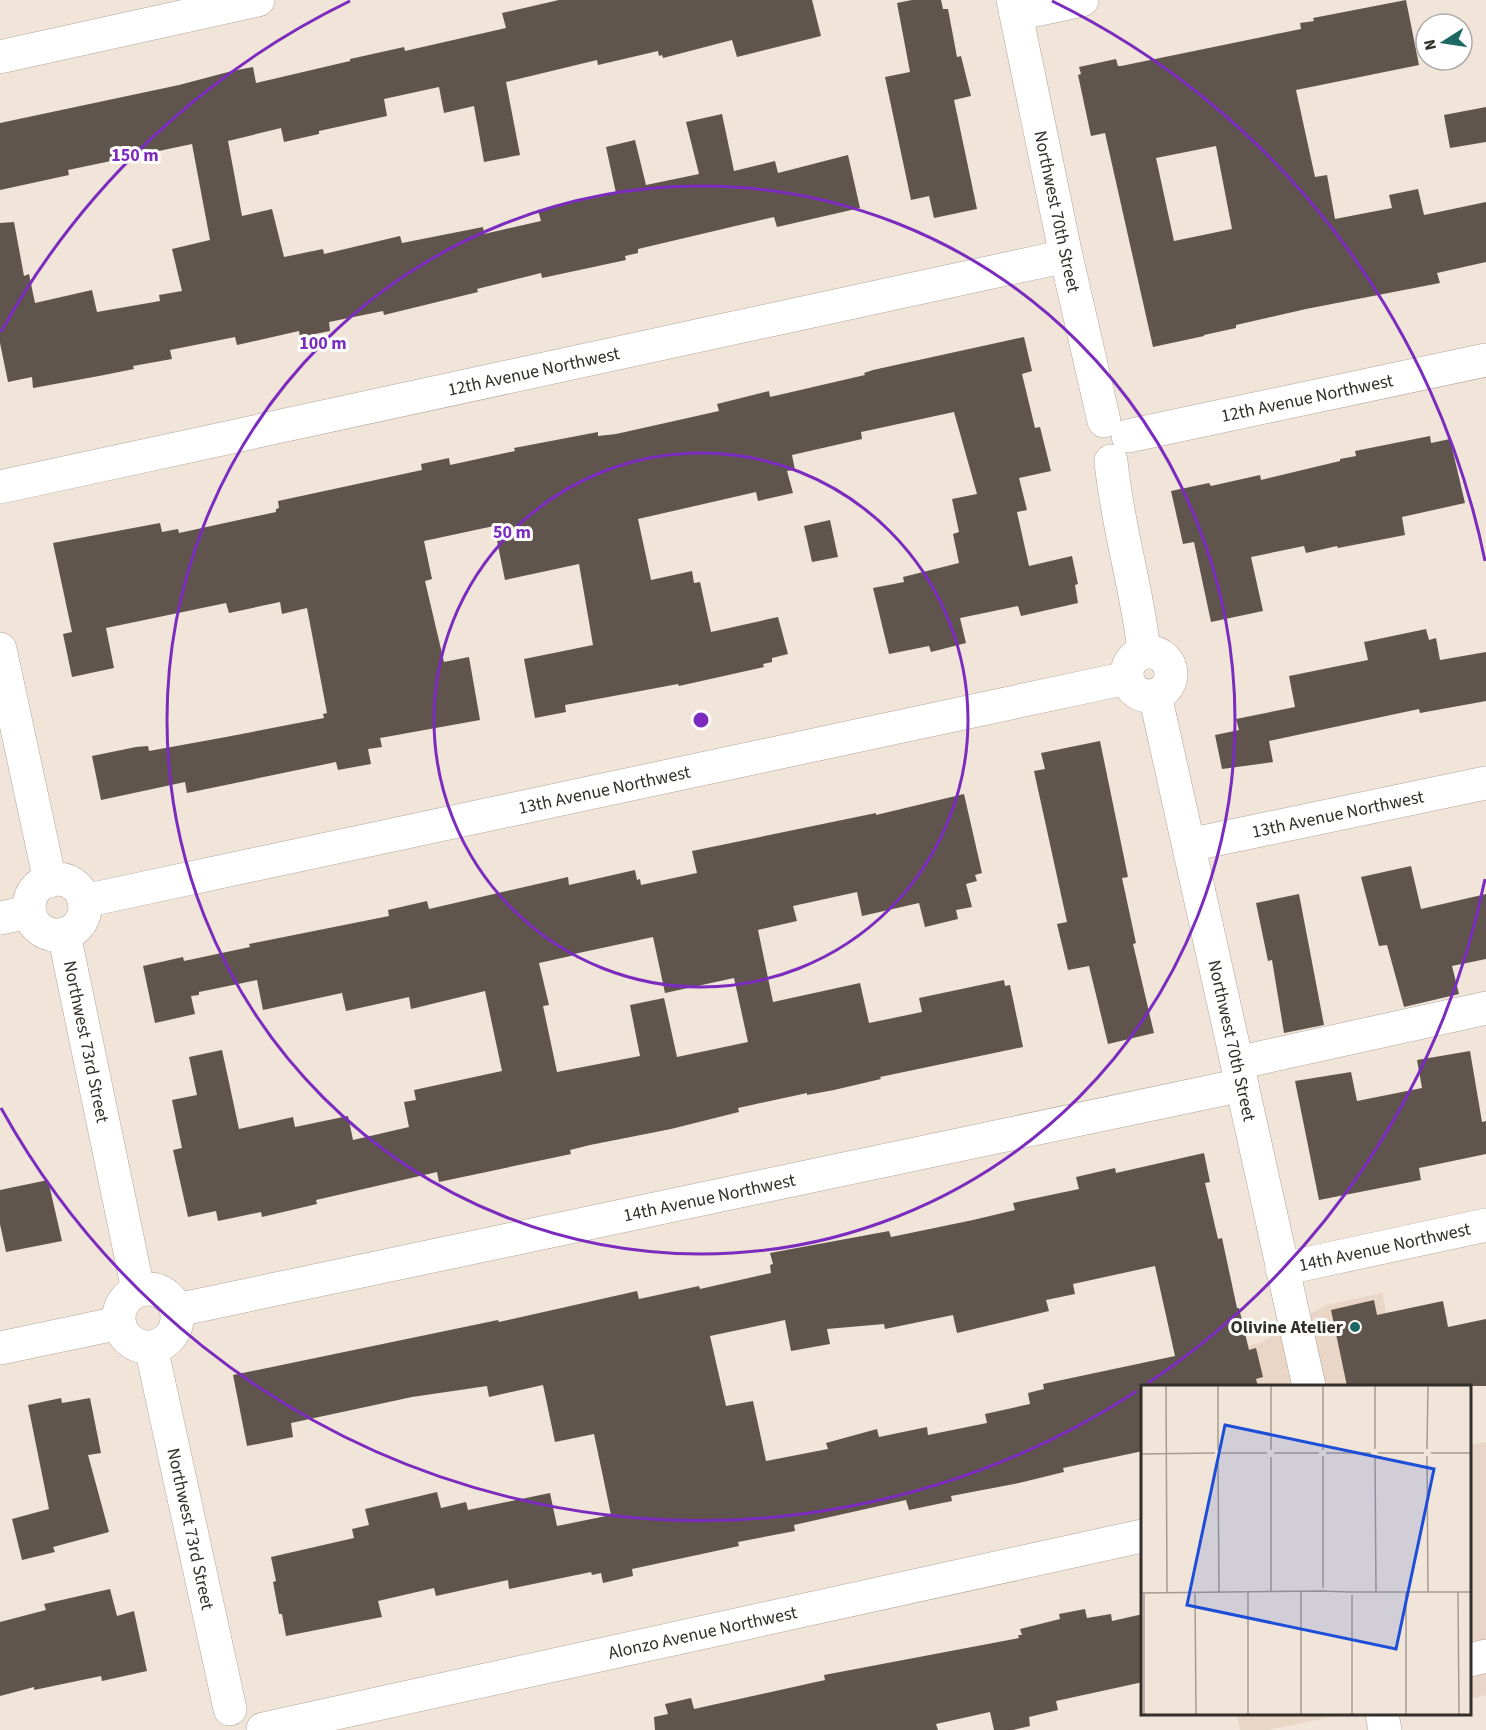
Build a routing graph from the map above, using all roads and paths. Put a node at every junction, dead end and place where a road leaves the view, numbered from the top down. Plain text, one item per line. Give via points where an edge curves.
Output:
1 (258, 0) edge
2 (1082, 0) edge
3 (1014, 7) edge
4 (0, 57) edge
5 (1066, 256) junction
6 (1486, 360) edge
7 (1115, 440) junction
8 (0, 487) edge
9 (0, 649) edge
10 (1136, 664) junction
11 (1486, 783) edge
12 (1189, 845) junction
13 (50, 881) junction
14 (84, 901) junction
15 (15, 915) edge
16 (64, 934) junction
17 (1486, 1008) edge
18 (1239, 1074) junction
19 (1486, 1225) edge
20 (1282, 1269) junction
21 (138, 1290) junction
22 (177, 1310) junction
23 (119, 1323) junction
24 (151, 1347) junction
25 (0, 1348) edge
26 (1309, 1385) edge
27 (1141, 1536) edge
28 (1486, 1656) edge
29 (1471, 1660) edge
30 (1382, 1715) edge
31 (222, 1720) edge
32 (263, 1729) edge
33 (1385, 1730) edge

1 - 4 street
2 - 3 street
3 - 5 street, Northwest 70th Street
5 - 7 street, Northwest 70th Street
5 - 8 street, 12th Avenue Northwest
6 - 7 street, 12th Avenue Northwest
7 - 10 street, Northwest 70th Street via 1114,491 1142,623
9 - 13 street
10 - 12 street, Northwest 70th Street via 1131,688 1144,696 1155,695
10 - 14 street, 13th Avenue Northwest
11 - 12 street, 13th Avenue Northwest
12 - 18 street, Northwest 70th Street
13 - 14 street via 71,884
13 - 15 street via 37,888
14 - 16 street via 81,922
15 - 16 street via 41,930
16 - 21 street, Northwest 73rd Street
17 - 18 street, 14th Avenue Northwest
18 - 20 street, Northwest 70th Street
18 - 22 street, 14th Avenue Northwest
19 - 20 street, 14th Avenue Northwest
20 - 26 street, Northwest 70th Street
21 - 22 street via 162,1292
21 - 23 street via 125,1299
22 - 24 street via 177,1327 172,1335 159,1346
23 - 24 street via 127,1338 142,1347
23 - 25 street
24 - 31 street, Northwest 73rd Street
27 - 32 street, Alonzo Avenue Northwest
28 - 29 street
30 - 33 street
31 - 32 street via 242,1708 257,1716

